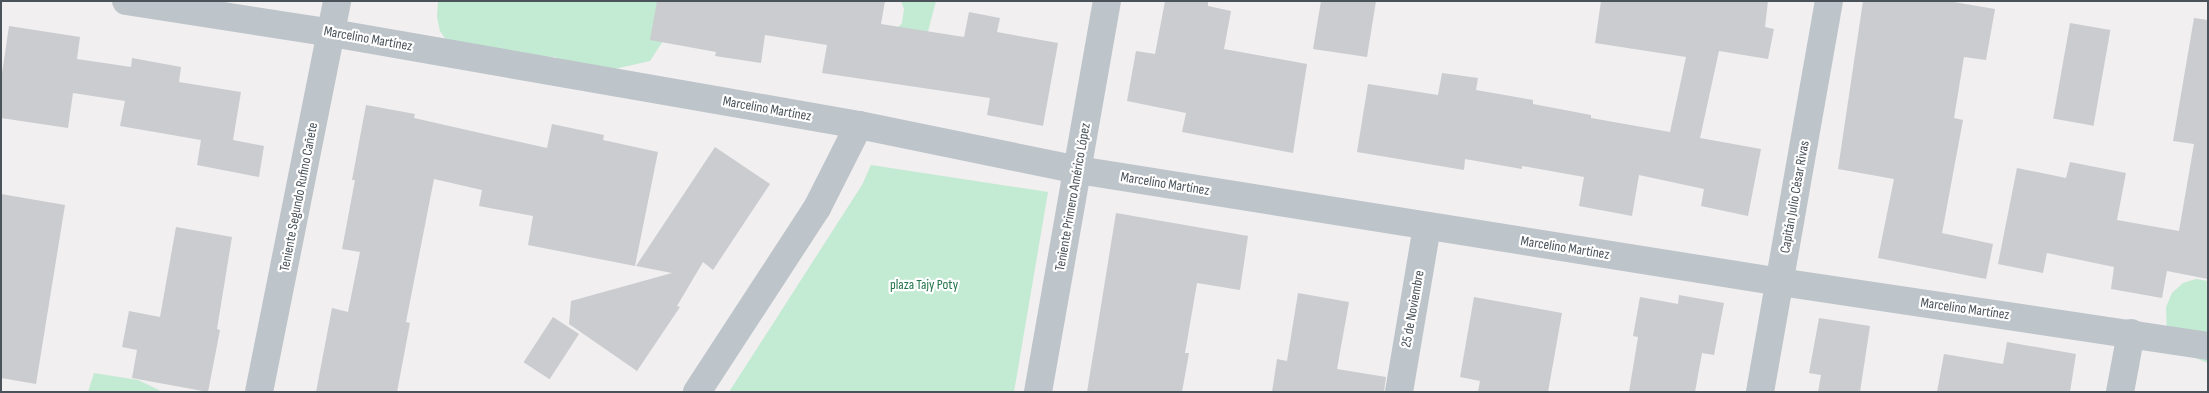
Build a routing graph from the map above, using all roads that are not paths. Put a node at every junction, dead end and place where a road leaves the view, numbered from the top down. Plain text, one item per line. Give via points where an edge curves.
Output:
1 (126, 1) edge
2 (337, 1) edge
3 (1107, 1) edge
4 (1829, 1) edge
5 (332, 32) junction
6 (859, 125) junction
7 (1078, 170) junction
8 (1427, 226) junction
9 (1780, 282) junction
10 (2131, 333) junction
11 (2208, 346) edge
12 (259, 392) edge
13 (697, 392) edge
14 (1038, 392) edge
15 (1399, 392) edge
16 (1760, 392) edge
17 (2120, 392) edge

1 - 5 street, Marcelino Martínez
2 - 5 street, Teniente Segundo Rufino Cañete
3 - 7 street, Teniente Primero Américo López
4 - 9 street, Capitán Julio César Rivas
5 - 6 street, Marcelino Martínez
5 - 12 street, Teniente Segundo Rufino Cañete
6 - 7 street, Marcelino Martínez
6 - 13 street via 817,208
7 - 8 street, Marcelino Martínez
7 - 14 street, Teniente Primero Américo López
8 - 9 street, Marcelino Martínez
8 - 15 street, 25 de Noviembre
9 - 10 street, Marcelino Martínez
9 - 16 street, Capitán Julio César Rivas
10 - 11 street, Marcelino Martínez
10 - 17 street

